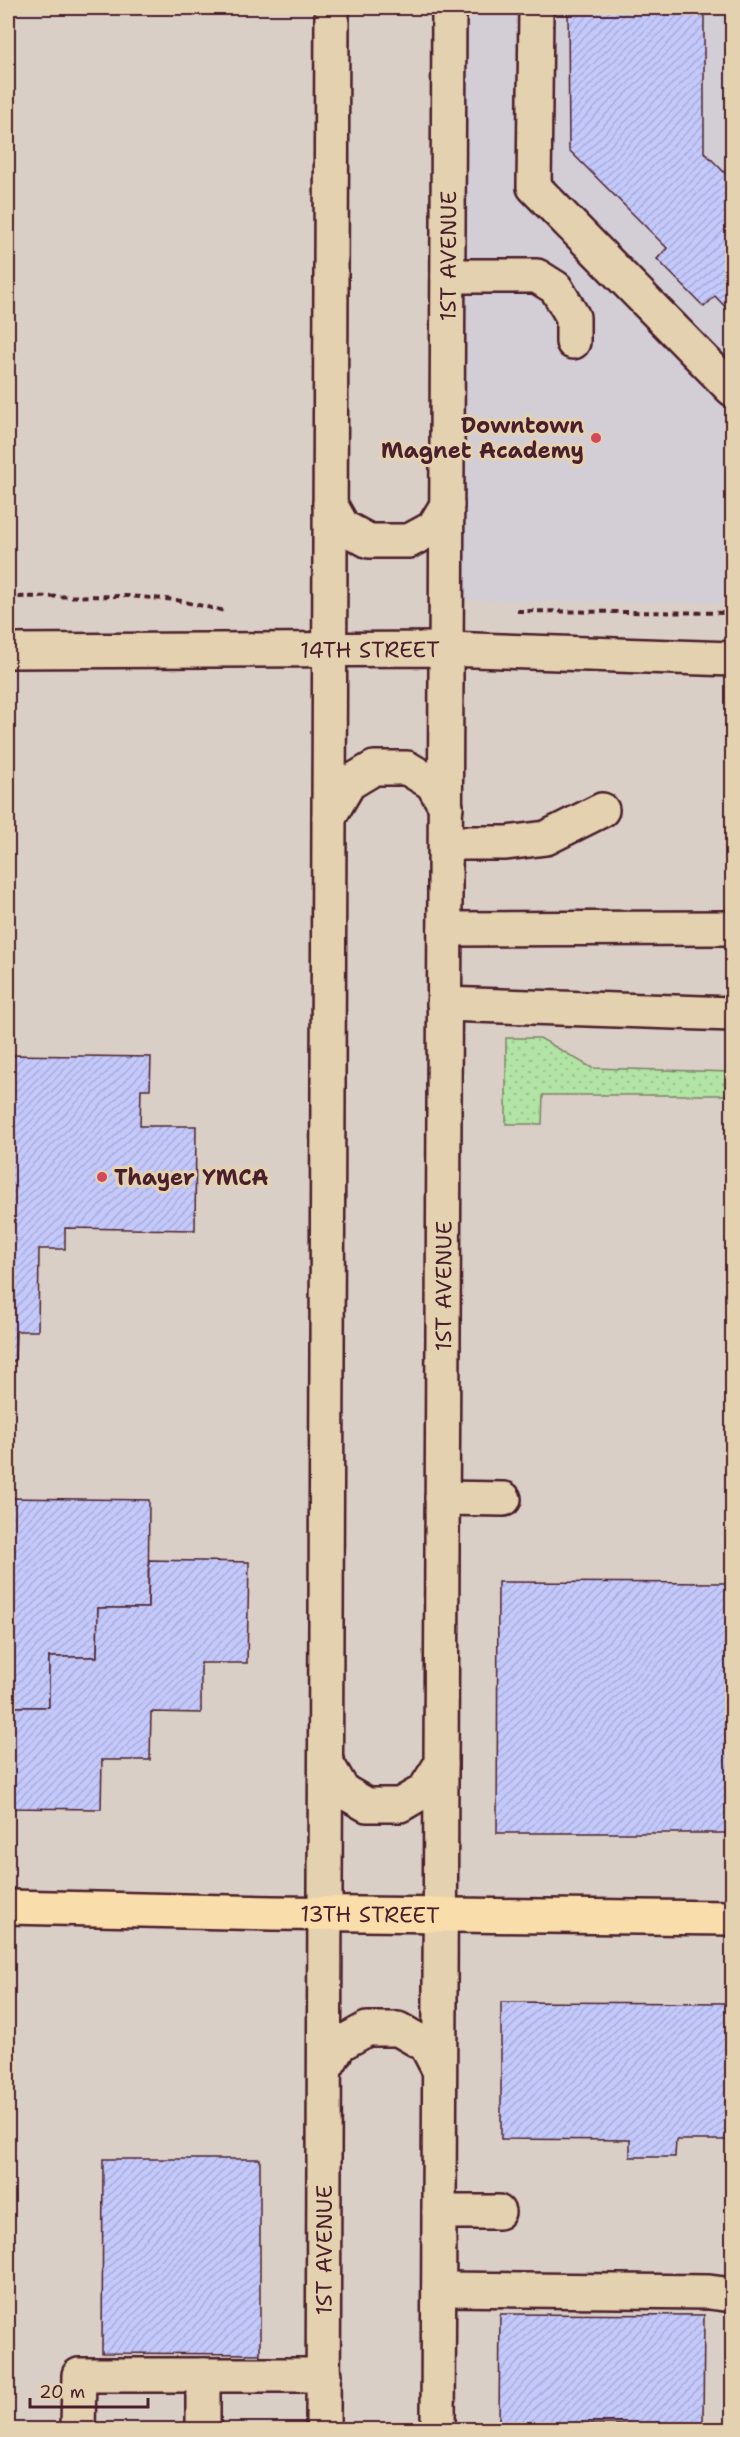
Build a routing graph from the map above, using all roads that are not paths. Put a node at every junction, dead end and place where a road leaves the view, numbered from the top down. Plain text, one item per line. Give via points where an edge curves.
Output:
1 (332, 8) edge
2 (449, 8) edge
3 (536, 8) edge
4 (448, 276) junction
5 (573, 342) dead end
6 (732, 389) edge
7 (330, 504) junction
8 (447, 505) junction
9 (330, 649) junction
10 (446, 649) junction
11 (8, 651) edge
12 (732, 658) edge
13 (446, 807) junction
14 (602, 810) dead end
15 (329, 817) junction
16 (446, 843) junction
17 (445, 928) junction
18 (732, 928) edge
19 (444, 1004) junction
20 (732, 1014) edge
21 (442, 1498) junction
22 (504, 1498) dead end
23 (326, 1762) junction
24 (441, 1764) junction
25 (8, 1907) edge
26 (325, 1914) junction
27 (441, 1916) junction
28 (732, 1918) edge
29 (325, 2069) junction
30 (440, 2070) junction
31 (439, 2212) junction
32 (498, 2212) dead end
33 (439, 2289) junction
34 (732, 2295) edge
35 (203, 2375) junction
36 (324, 2375) junction
37 (78, 2430) edge
38 (203, 2430) edge
39 (324, 2430) edge
40 (438, 2430) edge

1 - 7 street, 1ST AVENUE
2 - 4 street, 1ST AVENUE
3 - 6 street via 534,187
4 - 5 street via 537,276 556,288 573,317
4 - 8 street, 1ST AVENUE
7 - 8 street via 343,527 369,541 409,541 433,528
7 - 9 street, 1ST AVENUE
8 - 10 street, 1ST AVENUE
9 - 10 street, 14TH STREET
9 - 11 street, 14TH STREET
9 - 15 street, 1ST AVENUE
10 - 12 street, 14TH STREET
10 - 13 street, 1ST AVENUE
13 - 15 street via 432,783 407,768 374,768 349,783
13 - 16 street, 1ST AVENUE
14 - 16 street via 546,838
15 - 23 street, 1ST AVENUE
16 - 17 street, 1ST AVENUE
17 - 18 street
17 - 19 street, 1ST AVENUE
19 - 20 street
19 - 21 street, 1ST AVENUE
21 - 22 street
21 - 24 street, 1ST AVENUE
23 - 24 street via 343,1791 367,1804 400,1804 408,1800 424,1791
23 - 26 street, 1ST AVENUE
24 - 27 street, 1ST AVENUE
25 - 26 main road, 13TH STREET
26 - 27 main road, 13TH STREET
26 - 29 street, 1ST AVENUE
27 - 28 main road, 13TH STREET
27 - 30 street, 1ST AVENUE
29 - 30 street via 340,2044 367,2029 398,2029 426,2045
29 - 36 street, 1ST AVENUE
30 - 31 street, 1ST AVENUE
31 - 32 street
31 - 33 street, 1ST AVENUE
33 - 34 street
33 - 40 street, 1ST AVENUE
35 - 36 street
35 - 37 street via 79,2375
35 - 38 street
36 - 39 street, 1ST AVENUE

